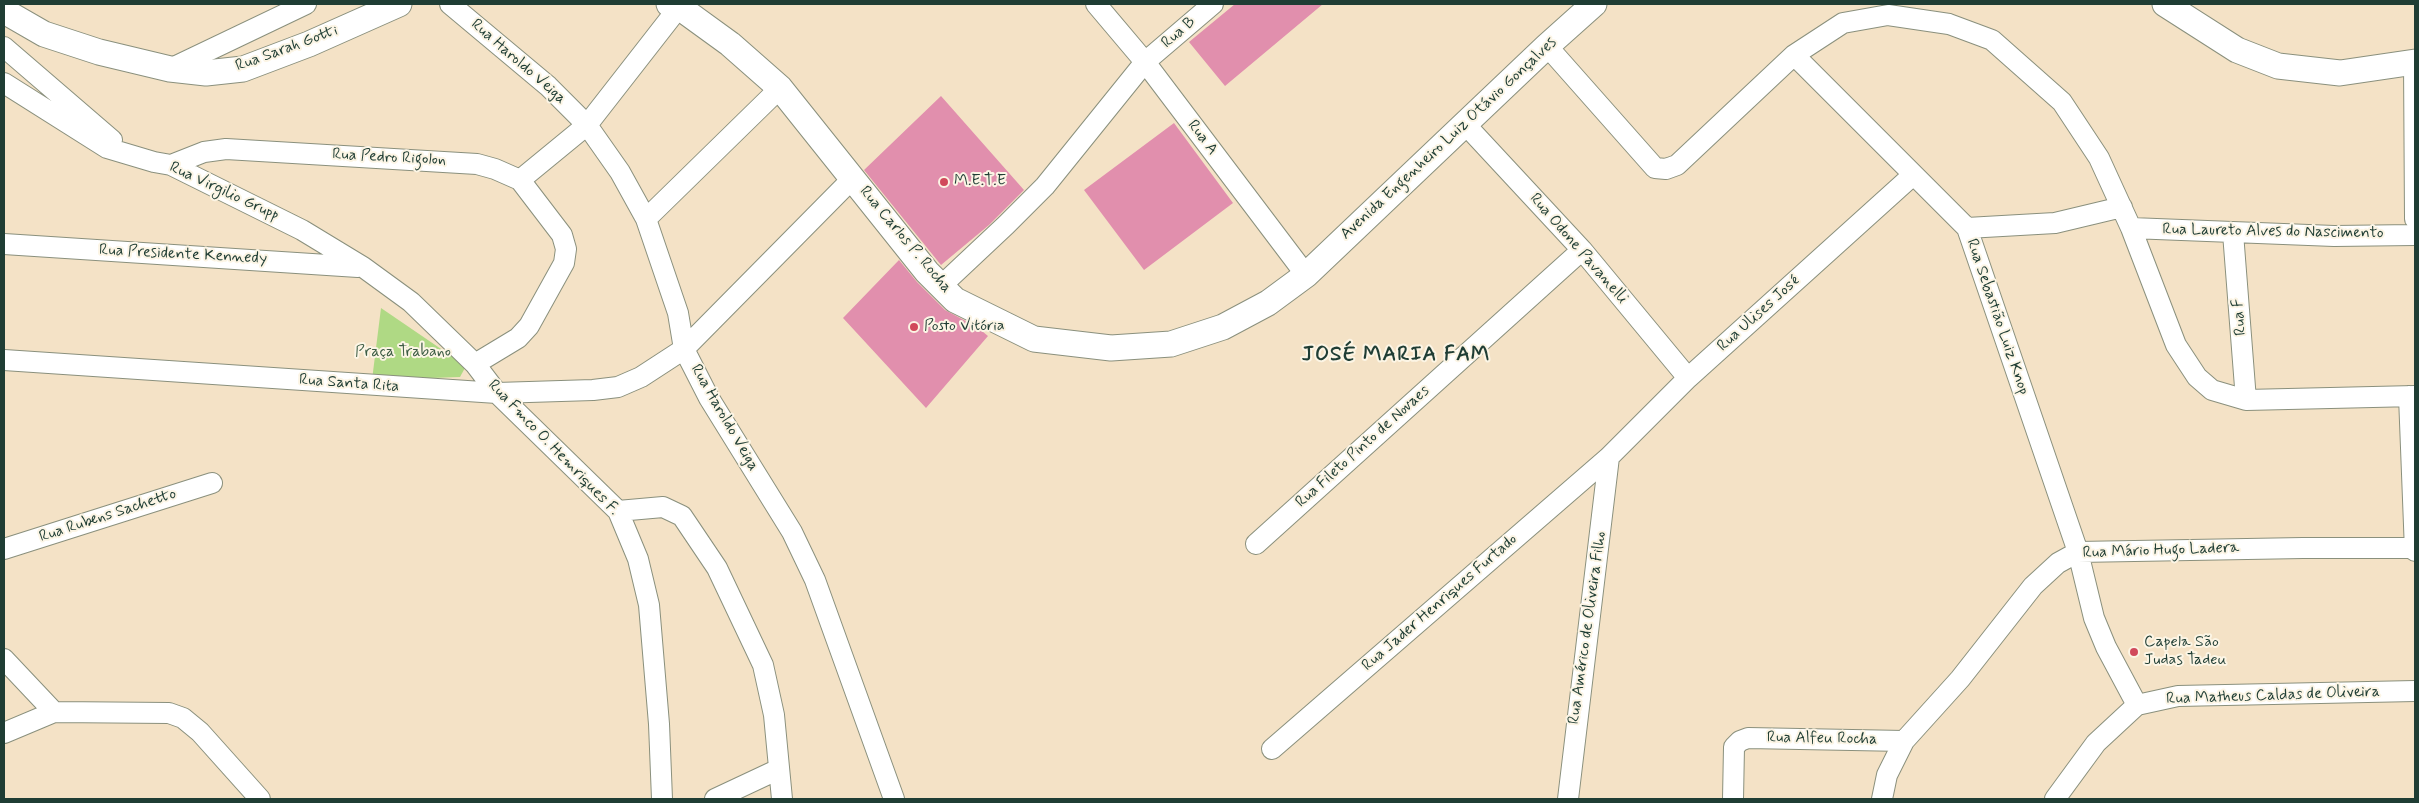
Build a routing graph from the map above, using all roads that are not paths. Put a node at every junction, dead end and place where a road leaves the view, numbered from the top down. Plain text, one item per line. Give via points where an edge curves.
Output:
1 (306, 4) edge
2 (399, 4) edge
3 (450, 4) edge
4 (1096, 4) edge
5 (1213, 4) edge
6 (1594, 4) edge
7 (2165, 4) edge
8 (674, 6) edge
9 (4, 11) edge
10 (1547, 46) junction
11 (4, 48) edge
12 (1794, 55) junction
13 (1145, 62) junction
14 (2415, 62) edge
15 (170, 69) junction
16 (4, 84) edge
17 (780, 88) junction
18 (1464, 124) junction
19 (587, 125) junction
20 (129, 154) junction
21 (171, 165) junction
22 (1913, 175) junction
23 (853, 178) junction
24 (520, 180) junction
25 (2122, 207) junction
26 (646, 219) junction
27 (2415, 219) edge
28 (1966, 228) junction
29 (2131, 228) junction
30 (2233, 233) junction
31 (2415, 235) edge
32 (4, 244) edge
33 (1582, 250) junction
34 (363, 267) junction
35 (1306, 275) junction
36 (941, 286) junction
37 (684, 349) junction
38 (4, 360) edge
39 (475, 364) junction
40 (1688, 378) junction
41 (497, 393) junction
42 (2412, 396) edge
43 (2246, 400) junction
44 (1609, 457) junction
45 (212, 483) dead end
46 (618, 511) junction
47 (1256, 544) dead end
48 (2415, 549) edge
49 (4, 550) edge
50 (2078, 552) junction
51 (4, 659) edge
52 (2415, 691) edge
53 (2137, 705) junction
54 (54, 712) junction
55 (4, 733) edge
56 (1904, 741) junction
57 (1272, 749) dead end
58 (779, 769) junction
59 (260, 799) edge
60 (662, 799) edge
61 (715, 799) edge
62 (782, 799) edge
63 (894, 799) edge
64 (1568, 799) edge
65 (1733, 799) edge
66 (1882, 799) edge
67 (2055, 799) edge

1 - 15 street, Rua Sarah Gotti
2 - 15 main road, Rua Sarah Gotti via 244,69 206,73
3 - 19 street, Rua Haroldo Veiga via 548,86
4 - 13 street, Rua A
5 - 13 street, Rua B
6 - 10 main road, Avenida Engenheiro Luiz Otávio Gonçalves
7 - 14 main road via 2237,50 2278,66 2340,73
8 - 17 main road, Rua Carlos P. Rocha via 730,44
8 - 19 street
9 - 15 main road, Rua Sarah Gotti via 44,34 99,52
10 - 12 street via 1655,168 1666,169 1677,165
10 - 18 main road, Avenida Engenheiro Luiz Otávio Gonçalves
11 - 20 street
12 - 22 street, Rua Sebastião Luiz Knop
12 - 25 street via 1843,23 1888,15 1949,24 1992,40 2062,102 2099,158
13 - 35 street, Rua A
13 - 36 street, Rua B via 1045,186
14 - 27 street
16 - 20 street, Rua Virgilio Grupp via 92,140
17 - 23 main road, Rua Carlos P. Rocha
17 - 26 street
18 - 33 street, Rua Odone Pavanelli
18 - 35 main road, Avenida Engenheiro Luiz Otávio Gonçalves
19 - 24 street
19 - 26 street, Rua Haroldo Veiga via 620,172
20 - 21 street, Rua Virgilio Grupp
21 - 24 street, Rua Pedro Rigolon via 204,152 226,149 477,164
21 - 34 street, Rua Virgilio Grupp via 302,230
22 - 28 street, Rua Sebastião Luiz Knop
22 - 40 street, Rua Ulises José
23 - 36 main road, Rua Carlos P. Rocha
23 - 37 street, Rua Santa Rita
24 - 39 street via 562,235 566,249 564,263 529,326 518,338
25 - 28 street via 2055,223
25 - 29 street
26 - 37 street, Rua Haroldo Veiga via 678,313
28 - 50 street, Rua Sebastião Luiz Knop
29 - 30 street, Rua Laureto Alves do Nascimento
29 - 43 street via 2176,345 2197,377 2212,390
30 - 31 street, Rua Laureto Alves do Nascimento
30 - 43 street, Rua F
32 - 34 street, Rua Presidente Kennedy
33 - 40 street, Rua Odone Pavanelli
33 - 47 street, Rua Fileto Pinto de Novaes
34 - 39 street, Rua Fmco O. Hemriques F. via 411,302
35 - 36 main road, Rua Carlos P. Rocha via 1268,304 1223,327 1171,344 1111,348 1034,339 955,300
37 - 41 street, Rua Santa Rita via 641,377 618,387
37 - 63 street, Rua Haroldo Veiga via 709,398 792,532 815,580
38 - 41 street, Rua Santa Rita
39 - 41 street, Rua Fmco O. Hemriques F.
40 - 44 street, Rua Ulises José
41 - 46 street, Rua Fmco O. Hemriques F.
42 - 43 street
42 - 48 street
44 - 57 street, Rua Jader Henriques Furtado
44 - 64 street, Rua Américo de Oliveira Filho
45 - 49 street, Rua Rubens Sachetto
46 - 58 street via 663,507 682,516 716,568 763,665 774,715
46 - 60 street, Rua Fmco O. Hemriques F. via 638,559 649,605
48 - 50 street, Rua Mário Hugo Ladera
50 - 53 street, Rua Sebastião Luiz Knop via 2094,618
50 - 56 street, Rua Mário Hugo Ladera via 2058,563 2033,586 1960,679
51 - 54 street
52 - 53 street, Rua Matheus Caldas de Oliveira via 2178,696
53 - 67 street via 2096,743
54 - 55 street
54 - 59 street via 169,713 183,718 200,732
56 - 65 street, Rua Alfeu Rocha via 1748,738 1734,748
56 - 66 street, Rua Mário Hugo Ladera via 1887,775
58 - 61 street
58 - 62 street

